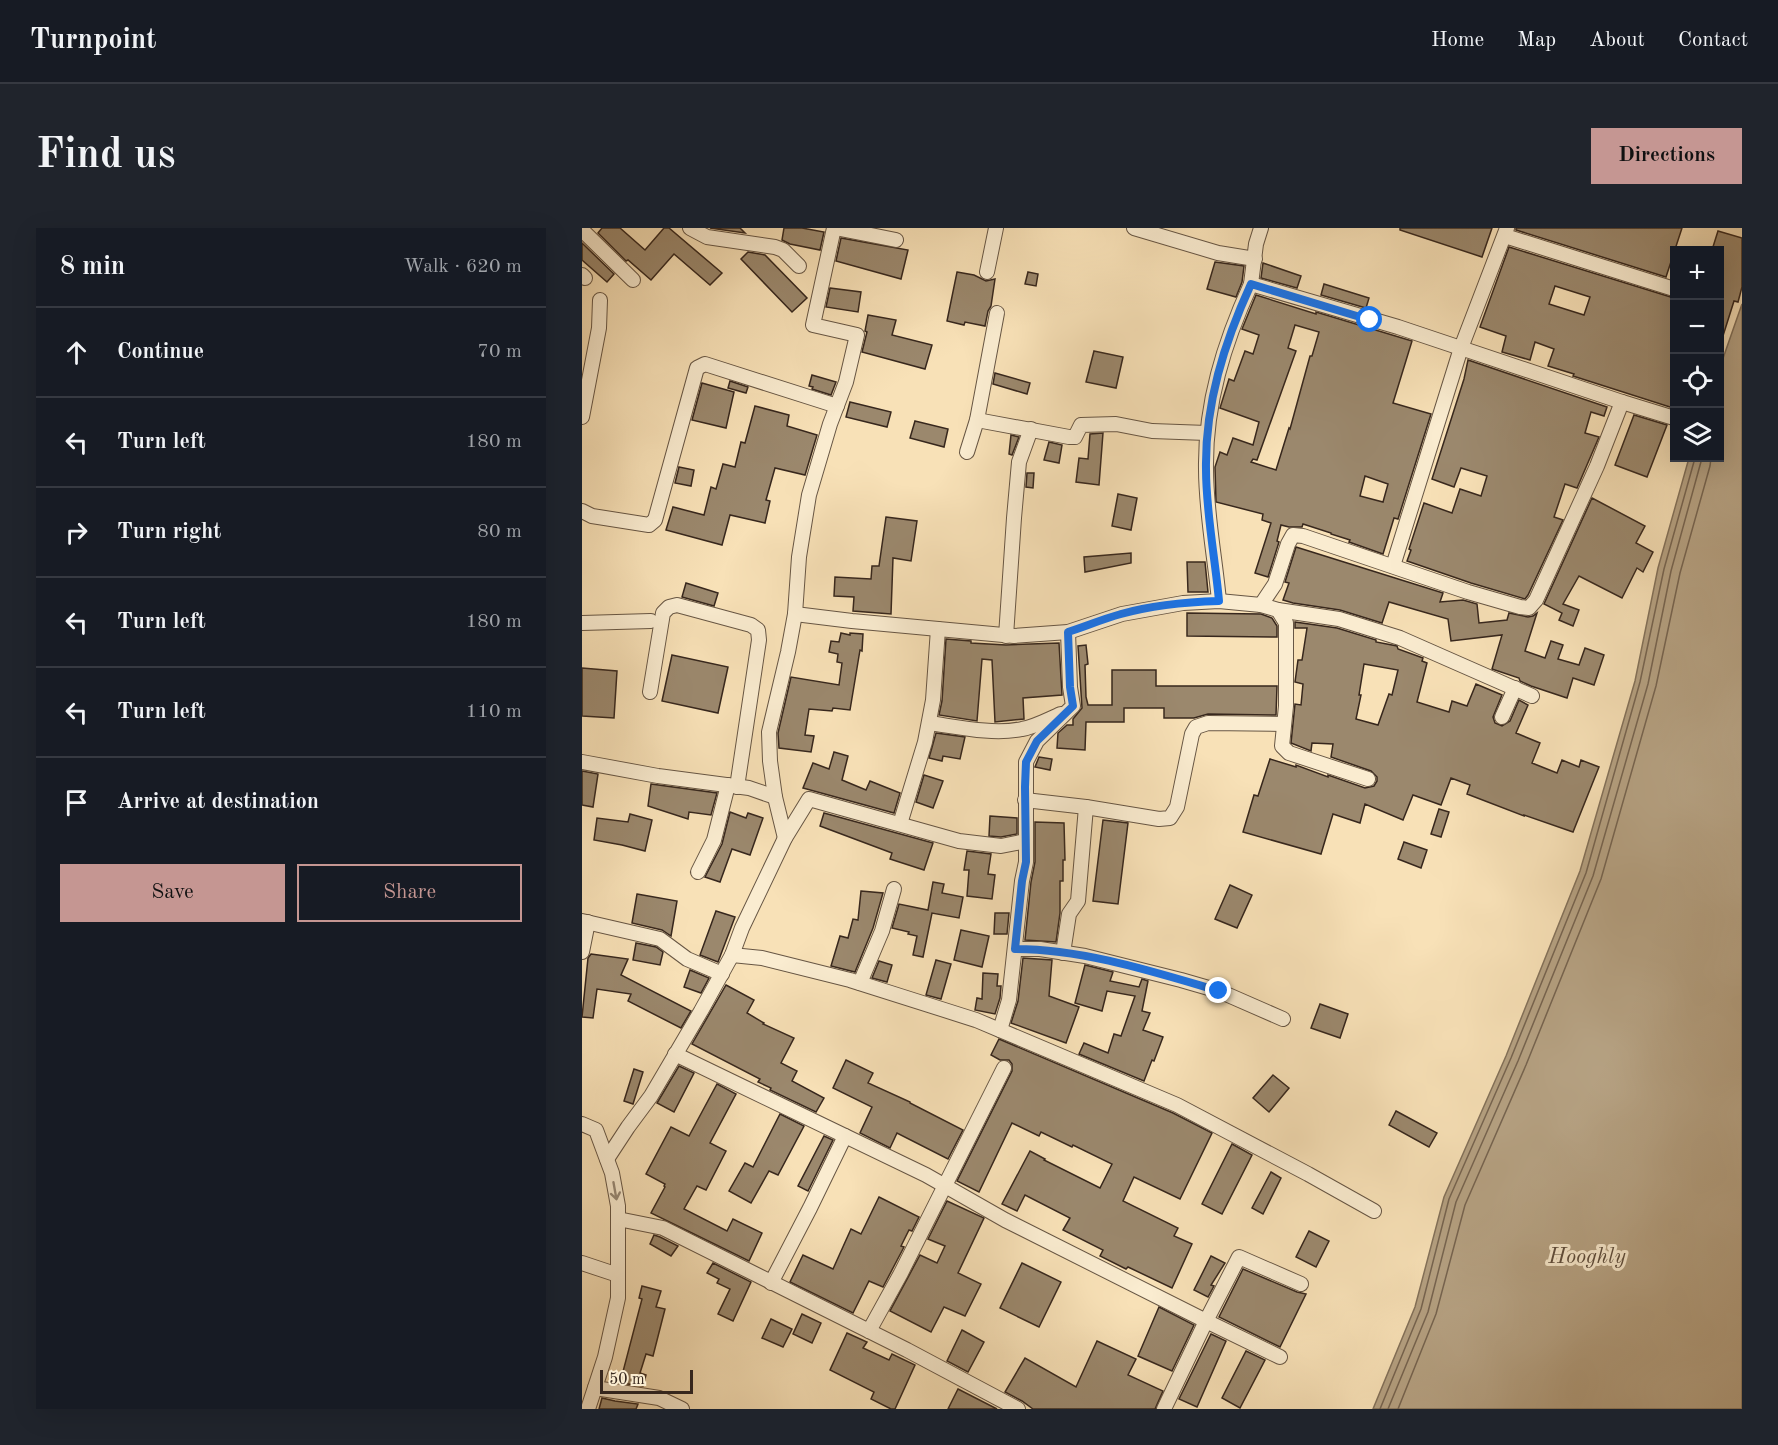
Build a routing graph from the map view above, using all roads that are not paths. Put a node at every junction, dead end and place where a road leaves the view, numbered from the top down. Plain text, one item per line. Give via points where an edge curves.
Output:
1 (690, 228) edge
2 (834, 228) edge
3 (996, 228) edge
4 (1134, 228) edge
5 (1261, 228) edge
6 (582, 230) edge
7 (1506, 232) edge
8 (896, 240) dead end
9 (1255, 260) junction
10 (799, 266) dead end
11 (987, 272) dead end
12 (633, 279) dead end
13 (1251, 284) junction
14 (1670, 288) edge
15 (600, 300) dead end
16 (997, 313) dead end
17 (1461, 348) junction
18 (1622, 402) junction
19 (837, 406) junction
20 (582, 417) edge
21 (1670, 417) edge
22 (977, 420) junction
23 (1031, 429) junction
24 (1207, 433) junction
25 (967, 452) dead end
26 (582, 510) edge
27 (1393, 566) junction
28 (1219, 601) junction
29 (1261, 605) junction
30 (1278, 610) junction
31 (795, 614) junction
32 (651, 621) dead end
33 (582, 622) edge
34 (938, 629) junction
35 (1068, 632) junction
36 (1006, 636) junction
37 (1515, 688) junction
38 (650, 692) dead end
39 (1532, 696) dead end
40 (1067, 712) junction
41 (1502, 717) dead end
42 (929, 723) junction
43 (1284, 724) junction
44 (582, 762) edge
45 (1368, 779) dead end
46 (732, 786) junction
47 (776, 797) junction
48 (1025, 800) junction
49 (1086, 807) junction
50 (900, 824) junction
51 (785, 838) junction
52 (1026, 842) junction
53 (698, 872) dead end
54 (894, 889) dead end
55 (585, 922) edge
56 (1015, 949) junction
57 (582, 952) edge
58 (1063, 952) junction
59 (732, 955) junction
60 (722, 974) junction
61 (860, 983) junction
62 (1283, 1019) dead end
63 (1000, 1030) junction
64 (675, 1054) junction
65 (1004, 1068) dead end
66 (582, 1124) edge
67 (845, 1136) junction
68 (607, 1159) junction
69 (946, 1186) junction
70 (1374, 1211) dead end
71 (618, 1219) junction
72 (582, 1263) edge
73 (618, 1275) junction
74 (771, 1283) junction
75 (1301, 1284) dead end
76 (1206, 1322) junction
77 (869, 1331) junction
78 (1280, 1357) dead end
79 (595, 1388) junction
80 (588, 1409) edge
81 (682, 1409) edge
82 (1018, 1409) edge
83 (1164, 1409) edge

1 - 10 street via 707,237 775,247
2 - 8 street
2 - 19 street via 813,325 857,335
3 - 11 street
4 - 9 street
5 - 9 street
6 - 12 street
7 - 14 street
7 - 17 street
9 - 13 street
13 - 17 street
13 - 24 street via 1221,359
15 - 20 street via 599,328
16 - 22 street
17 - 18 street
17 - 27 street
18 - 21 street
18 - 27 street via 1530,608
19 - 26 street via 705,364 697,368 655,520 649,525 592,516
19 - 31 street via 809,495
22 - 23 street
22 - 25 street
23 - 24 street via 1075,437 1081,425 1116,424 1152,431
23 - 36 street via 1019,462
24 - 28 street via 1210,529
27 - 29 street via 1293,535 1275,584
28 - 29 street
28 - 35 street via 1148,608
29 - 30 street
30 - 37 street via 1339,619 1400,638
30 - 43 street via 1286,623
31 - 34 street
31 - 47 street via 769,732
32 - 33 street
34 - 36 street
34 - 42 street
35 - 36 street
35 - 40 street via 1073,706
37 - 39 street
37 - 41 street
38 - 46 street via 663,613 669,607 688,608 758,630
40 - 42 street via 1022,729
40 - 48 street via 1037,741 1026,762
42 - 50 street
43 - 45 street via 1282,746 1289,753
43 - 49 street via 1208,723 1196,727 1170,818
44 - 46 street
46 - 47 street
46 - 53 street via 714,840
47 - 51 street
48 - 49 street
48 - 52 street
49 - 58 street via 1078,901 1069,914
50 - 51 street via 809,799
50 - 52 street via 959,841 1001,846
51 - 59 street
52 - 56 street
54 - 61 street via 882,931
55 - 57 street
55 - 60 street via 660,939 687,959
56 - 58 street
56 - 63 street via 1009,1000
58 - 62 street via 1219,991
59 - 60 street
59 - 61 street via 762,958
60 - 64 street
61 - 63 street
63 - 70 street via 1177,1105
64 - 67 street
64 - 68 street
65 - 69 street
66 - 68 street via 596,1130
67 - 69 street
67 - 74 street
68 -> 71 street
69 - 76 street
69 - 77 street
71 - 73 street
71 - 74 street via 663,1228
72 - 73 street
73 - 79 street via 618,1298
74 - 77 street
75 - 76 street via 1239,1257
76 - 78 street
76 - 83 street
77 - 82 street
79 - 80 street
79 - 81 street via 659,1398

